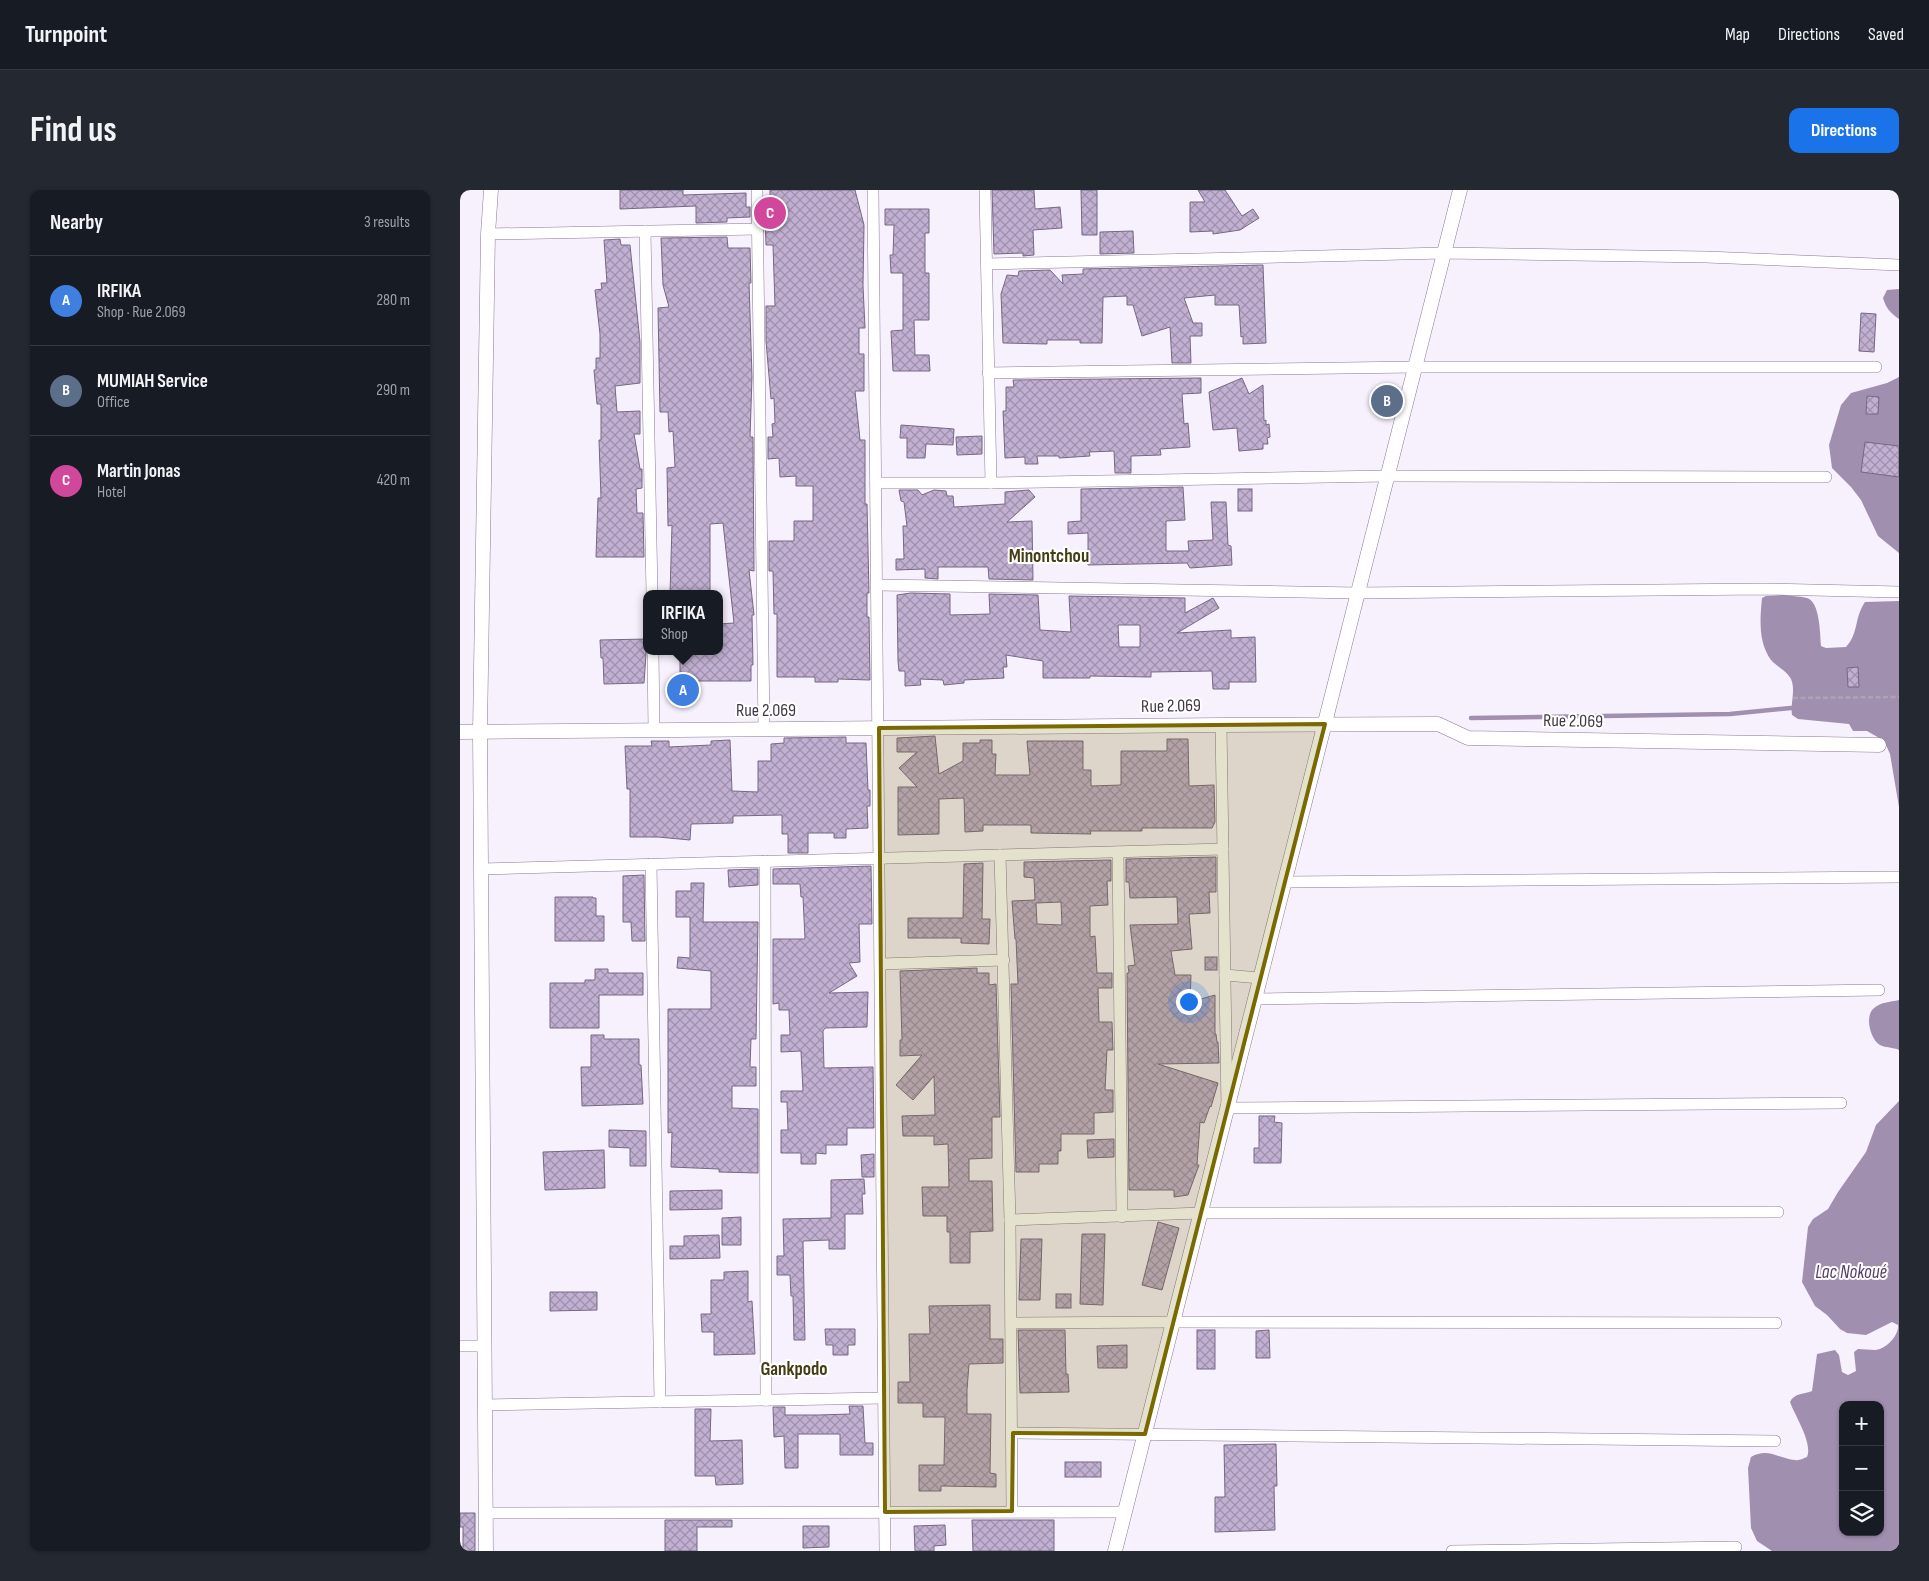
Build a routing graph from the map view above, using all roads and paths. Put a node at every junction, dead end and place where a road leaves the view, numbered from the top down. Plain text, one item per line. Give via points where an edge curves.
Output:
1 (491, 190) edge
2 (757, 190) edge
3 (873, 190) edge
4 (985, 190) edge
5 (1460, 190) edge
6 (758, 229) junction
7 (645, 231) junction
8 (488, 234) junction
9 (1444, 253) junction
10 (987, 264) junction
11 (1899, 265) edge
12 (1415, 367) junction
13 (1876, 367) dead end
14 (988, 373) junction
15 (1388, 476) junction
16 (1826, 477) dead end
17 (876, 483) junction
18 (990, 483) junction
19 (877, 585) junction
20 (652, 590) edge
21 (1899, 592) edge
22 (1358, 593) junction
23 (653, 655) edge
24 (1899, 697) edge
25 (1793, 698) dead end
26 (1220, 724) junction
27 (1325, 724) junction
28 (878, 728) junction
29 (764, 729) junction
30 (654, 730) junction
31 (460, 732) edge
32 (480, 732) junction
33 (1879, 745) dead end
34 (1223, 849) junction
35 (1118, 852) junction
36 (1000, 855) junction
37 (880, 858) junction
38 (765, 861) junction
39 (651, 864) junction
40 (481, 869) junction
41 (1899, 877) edge
42 (1285, 882) junction
43 (1004, 960) junction
44 (880, 964) junction
45 (1225, 975) junction
46 (1260, 978) junction
47 (1879, 990) dead end
48 (1255, 999) junction
49 (1841, 1103) dead end
50 (1228, 1108) junction
51 (1778, 1212) dead end
52 (1201, 1213) junction
53 (1122, 1217) junction
54 (1010, 1220) junction
55 (1173, 1322) junction
56 (1012, 1323) junction
57 (1776, 1323) dead end
58 (460, 1346) edge
59 (485, 1346) junction
60 (883, 1398) junction
61 (766, 1400) junction
62 (660, 1402) junction
63 (486, 1405) junction
64 (1012, 1433) junction
65 (1145, 1434) junction
66 (1775, 1441) dead end
67 (1012, 1511) junction
68 (885, 1512) junction
69 (1125, 1512) junction
70 (486, 1513) junction
71 (1736, 1547) dead end
72 (486, 1551) edge
73 (885, 1551) edge
74 (1115, 1551) edge
75 (1452, 1551) edge

1 - 8 street
2 - 6 street
3 - 17 street
4 - 10 street
5 - 9 street
6 - 7 street
6 - 29 street
7 - 8 street
7 - 20 street
8 - 32 street
9 - 10 street
9 - 11 street via 1706,257
9 - 12 street
10 - 14 street
12 - 13 street
12 - 14 street
12 - 15 street
14 - 18 street
15 - 16 street
15 - 18 street
15 - 22 street
17 - 18 street
17 - 19 street
19 - 22 street
19 - 28 street
21 - 22 street
22 - 27 street
23 - 30 street
24 - 25 path
26 - 27 street, Rue 2.069
26 - 28 street, Rue 2.069
26 - 34 street
27 - 33 street, Rue 2.069 via 1438,724 1468,738
27 - 42 street
28 - 29 street, Rue 2.069
28 - 37 street
29 - 30 street, Rue 2.069
30 - 32 street, Rue 2.069
31 - 32 street, Rue 2.069
32 - 40 street
34 - 35 street
34 - 45 street
35 - 36 street
35 - 53 street
36 - 37 street
36 - 43 street
37 - 38 street
37 - 44 street
38 - 39 street
38 - 61 street
39 - 40 street
39 - 62 street
40 - 59 street
41 - 42 street
42 - 46 street
43 - 44 street
43 - 54 street
44 - 60 street
45 - 46 street
45 - 50 street
46 - 48 street
47 - 48 street
48 - 50 street
49 - 50 street
50 - 52 street
51 - 52 street
52 - 53 street
52 - 55 street
53 - 54 street
54 - 56 street
55 - 56 street
55 - 57 street
55 - 65 street
56 - 64 street
58 - 59 street
59 - 63 street
60 - 61 street
60 - 68 street
61 - 62 street
62 - 63 street
63 - 70 street
64 - 65 street
64 - 67 street
65 - 66 street
65 - 69 street
67 - 68 street
67 - 69 street
68 - 70 street
68 - 73 street
69 - 74 street
70 - 72 street
71 - 75 street

